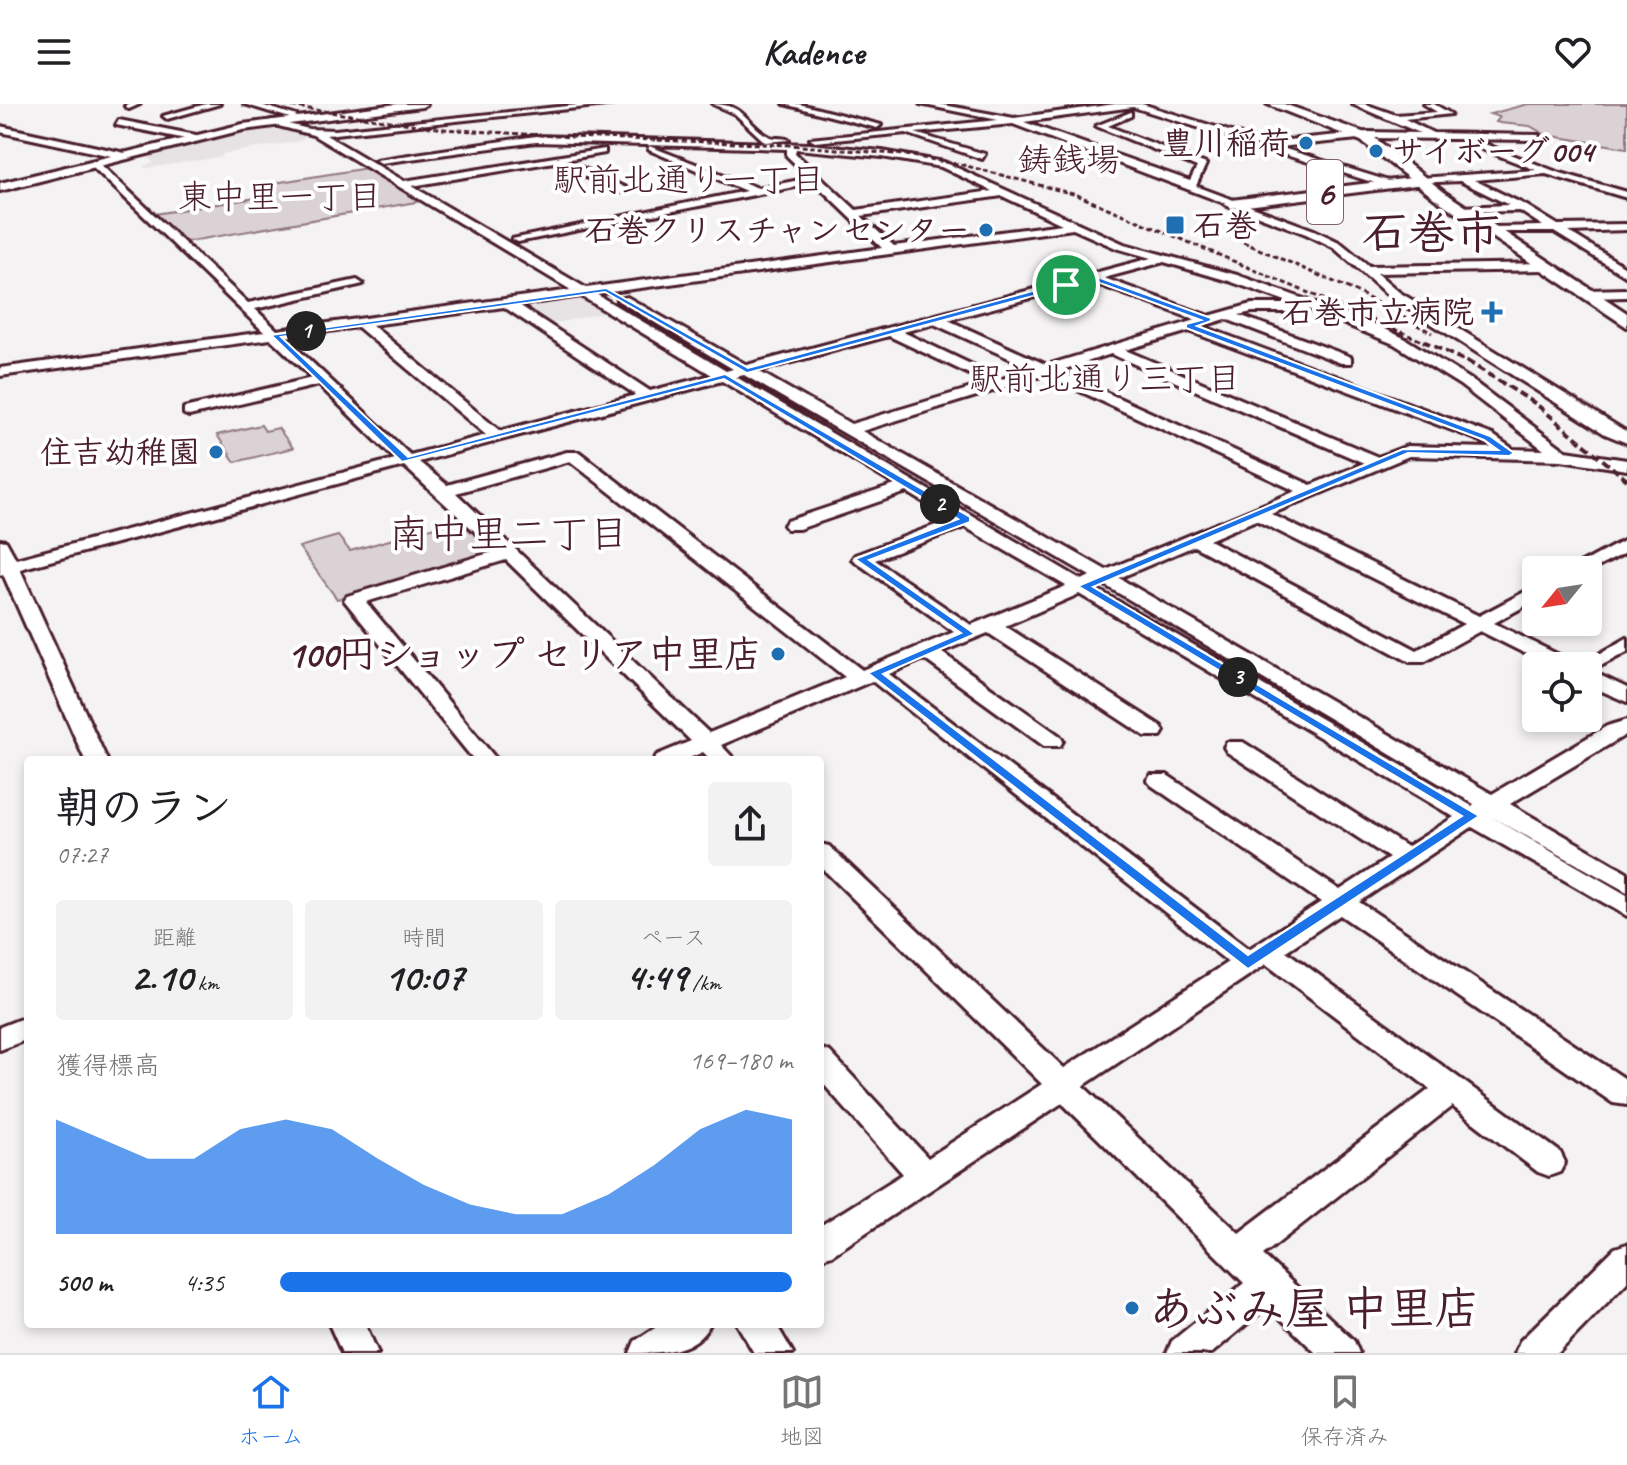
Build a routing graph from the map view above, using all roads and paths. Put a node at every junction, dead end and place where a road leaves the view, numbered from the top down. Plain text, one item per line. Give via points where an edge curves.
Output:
1 (174, 104) edge
2 (216, 104) edge
3 (248, 104) edge
4 (418, 104) edge
5 (611, 104) edge
6 (717, 104) edge
7 (788, 104) edge
8 (924, 104) edge
9 (1133, 104) edge
10 (1273, 104) edge
11 (1356, 104) edge
12 (1428, 104) edge
13 (1145, 108) junction
14 (1396, 117) junction
15 (300, 118) junction
16 (849, 118) junction
17 (1014, 121) junction
18 (274, 122) junction
19 (118, 123) dead end
20 (819, 124) dead end
21 (175, 126) dead end
22 (0, 129) edge
23 (897, 130) junction
24 (325, 133) junction
25 (213, 134) junction
26 (1361, 135) junction
27 (1434, 136) junction
28 (1464, 136) junction
29 (1536, 137) dead end
30 (196, 138) junction
31 (647, 143) junction
32 (796, 144) junction
33 (1269, 145) junction
34 (125, 156) junction
35 (982, 156) dead end
36 (555, 159) junction
37 (381, 160) junction
38 (1119, 162) junction
39 (94, 163) junction
40 (1063, 169) dead end
41 (1550, 173) junction
42 (814, 178) junction
43 (1463, 179) junction
44 (419, 181) junction
45 (1419, 181) junction
46 (399, 185) junction
47 (1391, 185) junction
48 (0, 187) edge
49 (1186, 187) junction
50 (622, 190) dead end
51 (758, 192) junction
52 (1005, 192) junction
53 (1627, 195) edge
54 (1231, 204) junction
55 (1523, 208) junction
56 (1460, 210) junction
57 (853, 214) junction
58 (484, 219) junction
59 (464, 223) junction
60 (1076, 225) junction
61 (1627, 227) edge
62 (1559, 229) junction
63 (1492, 230) junction
64 (518, 239) junction
65 (892, 251) junction
66 (1163, 258) junction
67 (1546, 266) junction
68 (1366, 270) junction
69 (1627, 273) edge
70 (1092, 278) junction
71 (357, 284) dead end
72 (606, 290) junction
73 (582, 293) junction
74 (1627, 293) edge
75 (1586, 294) junction
76 (507, 303) junction
77 (245, 307) junction
78 (1316, 309) junction
79 (1226, 315) junction
80 (937, 320) junction
81 (1208, 320) junction
82 (1627, 321) edge
83 (361, 323) junction
84 (1189, 326) junction
85 (892, 332) junction
86 (275, 335) junction
87 (1110, 349) junction
88 (1346, 360) dead end
89 (1045, 370) junction
90 (747, 371) junction
91 (0, 372) edge
92 (725, 376) junction
93 (324, 380) junction
94 (1000, 383) junction
95 (647, 396) junction
96 (189, 411) dead end
97 (1598, 422) junction
98 (1627, 423) edge
99 (849, 430) junction
100 (497, 436) junction
101 (1627, 438) edge
102 (1509, 453) junction
103 (1561, 455) junction
104 (406, 460) junction
105 (1377, 463) junction
106 (1627, 465) edge
107 (909, 486) junction
108 (444, 491) junction
109 (1310, 491) junction
110 (1257, 514) junction
111 (966, 520) junction
112 (793, 525) dead end
113 (1195, 540) junction
114 (0, 545) edge
115 (1627, 547) edge
116 (507, 554) junction
117 (1602, 557) edge
118 (5, 567) edge
119 (1105, 578) junction
120 (1084, 586) junction
121 (1522, 600) edge
122 (1480, 623) junction
123 (990, 625) junction
124 (970, 634) junction
125 (1627, 644) edge
126 (926, 651) junction
127 (1538, 652) edge
128 (1602, 658) edge
129 (867, 676) junction
130 (1602, 684) edge
131 (1627, 696) edge
132 (1627, 727) edge
133 (1153, 731) dead end
134 (1052, 741) dead end
135 (706, 743) junction
136 (1235, 747) dead end
137 (94, 756) edge
138 (483, 756) edge
139 (675, 756) edge
140 (720, 756) edge
141 (1159, 780) dead end
142 (1482, 810) junction
143 (824, 856) edge
144 (1407, 858) junction
145 (1627, 883) edge
146 (1341, 902) junction
147 (1627, 907) edge
148 (1257, 957) junction
149 (24, 1029) edge
150 (0, 1039) edge
151 (824, 1064) edge
152 (1063, 1084) junction
153 (1452, 1089) junction
154 (1624, 1094) dead end
155 (1549, 1162) dead end
156 (926, 1177) junction
157 (824, 1241) edge
158 (1238, 1254) junction
159 (1627, 1259) edge
160 (1269, 1284) junction
161 (349, 1328) edge
162 (686, 1328) edge
163 (758, 1328) edge
164 (360, 1353) edge
165 (648, 1353) edge
166 (775, 1353) edge
167 (1185, 1353) edge
168 (1341, 1353) edge
169 (1533, 1353) edge

1 - 2 street via 164,111
3 - 15 street
4 - 15 main road
5 - 24 street
6 - 32 street via 738,112 768,140
7 - 16 street
8 - 17 street
9 - 13 street
9 - 17 street
10 - 26 highway
11 - 14 street
12 - 14 street via 1447,114
13 - 33 street
13 - 49 street via 1100,126 1203,166
14 - 27 street
15 - 18 main road
16 - 20 street
16 - 23 street
17 - 23 street
17 - 38 street
18 - 24 street
18 - 25 main road
19 - 30 street
21 - 25 street
22 - 34 street
23 - 32 street
23 - 35 street
24 - 37 street
24 - 46 street
25 - 30 main road
26 - 27 street
26 - 33 street
26 - 45 highway
27 - 28 street
28 - 29 street
28 - 41 street
30 - 34 main road
31 - 32 street
31 - 36 street
31 - 37 street via 525,139
31 - 51 street
32 - 42 street via 790,154
32 - 52 street via 944,165
33 - 47 street
34 - 39 main road
36 - 44 street
36 - 50 street
37 - 44 street
38 - 40 street
38 - 49 street
39 - 48 main road
39 - 77 street
41 - 43 street
41 - 53 street
42 - 51 street
42 - 57 street
43 - 45 street
43 - 55 street
44 - 46 street
44 - 58 street
45 - 47 main road, 6
45 - 56 highway
46 - 59 street
47 - 54 main road, 6
49 - 54 street
51 - 64 street
52 - 57 street
52 - 60 street
54 - 68 street via 1324,238
55 - 56 street
55 - 62 street
56 - 63 highway
57 - 65 street
58 - 59 street
58 - 64 street
59 - 73 street
60 - 65 street
60 - 66 street via 1120,246
61 - 62 street
62 - 63 street
62 - 69 street
63 - 67 highway
64 - 72 street
65 - 72 street
66 - 70 street
66 - 78 street
67 - 68 street
67 - 75 highway
68 - 97 street via 1395,295
70 - 80 street
70 - 81 street
71 - 77 street
72 - 73 street
72 - 90 street
73 - 76 street
73 - 92 street
74 - 75 street
75 - 82 highway
76 - 83 street
76 - 95 street
77 - 86 street
78 - 79 street via 1257,307
78 - 103 street via 1399,341
79 - 81 street
79 - 88 street
80 - 85 street
80 - 89 street
81 - 84 street
83 - 86 street
83 - 100 street
84 - 87 street
84 - 102 street via 1473,433
85 - 90 street
85 - 94 street
86 - 91 street
86 - 93 street
87 - 89 street
87 - 105 street
89 - 94 street
89 - 109 street
90 - 92 street
90 - 99 street
92 - 95 street
92 - 107 street
93 - 96 street
93 - 104 street
94 - 99 street
95 - 100 street
97 - 98 street
97 - 101 street
99 - 119 street
100 - 104 street
102 - 103 street
102 - 105 street via 1415,449
103 - 106 street
104 - 108 street
104 - 118 street
105 - 109 street
107 - 111 street
107 - 112 street
108 - 116 street
108 - 129 street via 573,455
109 - 110 street
110 - 113 street
110 - 122 street
111 - 120 street
111 - 124 street via 861,559
113 - 119 street
113 - 122 street via 1417,658
114 - 118 street
115 - 117 street
116 - 135 street
116 - 138 street via 354,600
118 - 137 street
119 - 120 street
119 - 142 street
120 - 123 street
120 - 142 street
121 - 122 street
122 - 127 street
123 - 124 street
123 - 133 street
124 - 126 street
125 - 128 street
126 - 129 street
126 - 134 street
129 - 135 street
129 - 148 street
130 - 131 street
132 - 142 street
135 - 139 street
135 - 140 street
136 - 144 street
141 - 146 street
142 - 144 street
142 - 145 street
142 - 147 street
143 - 152 street
144 - 146 street
146 - 148 street
146 - 154 street
148 - 152 street
148 - 153 street
149 - 150 street
151 - 156 street
152 - 156 street
152 - 158 street
153 - 155 street
153 - 158 street
156 - 157 street
158 - 160 street
159 - 169 street
160 - 167 street
160 - 168 street
161 - 164 street
162 - 165 street
163 - 166 street

